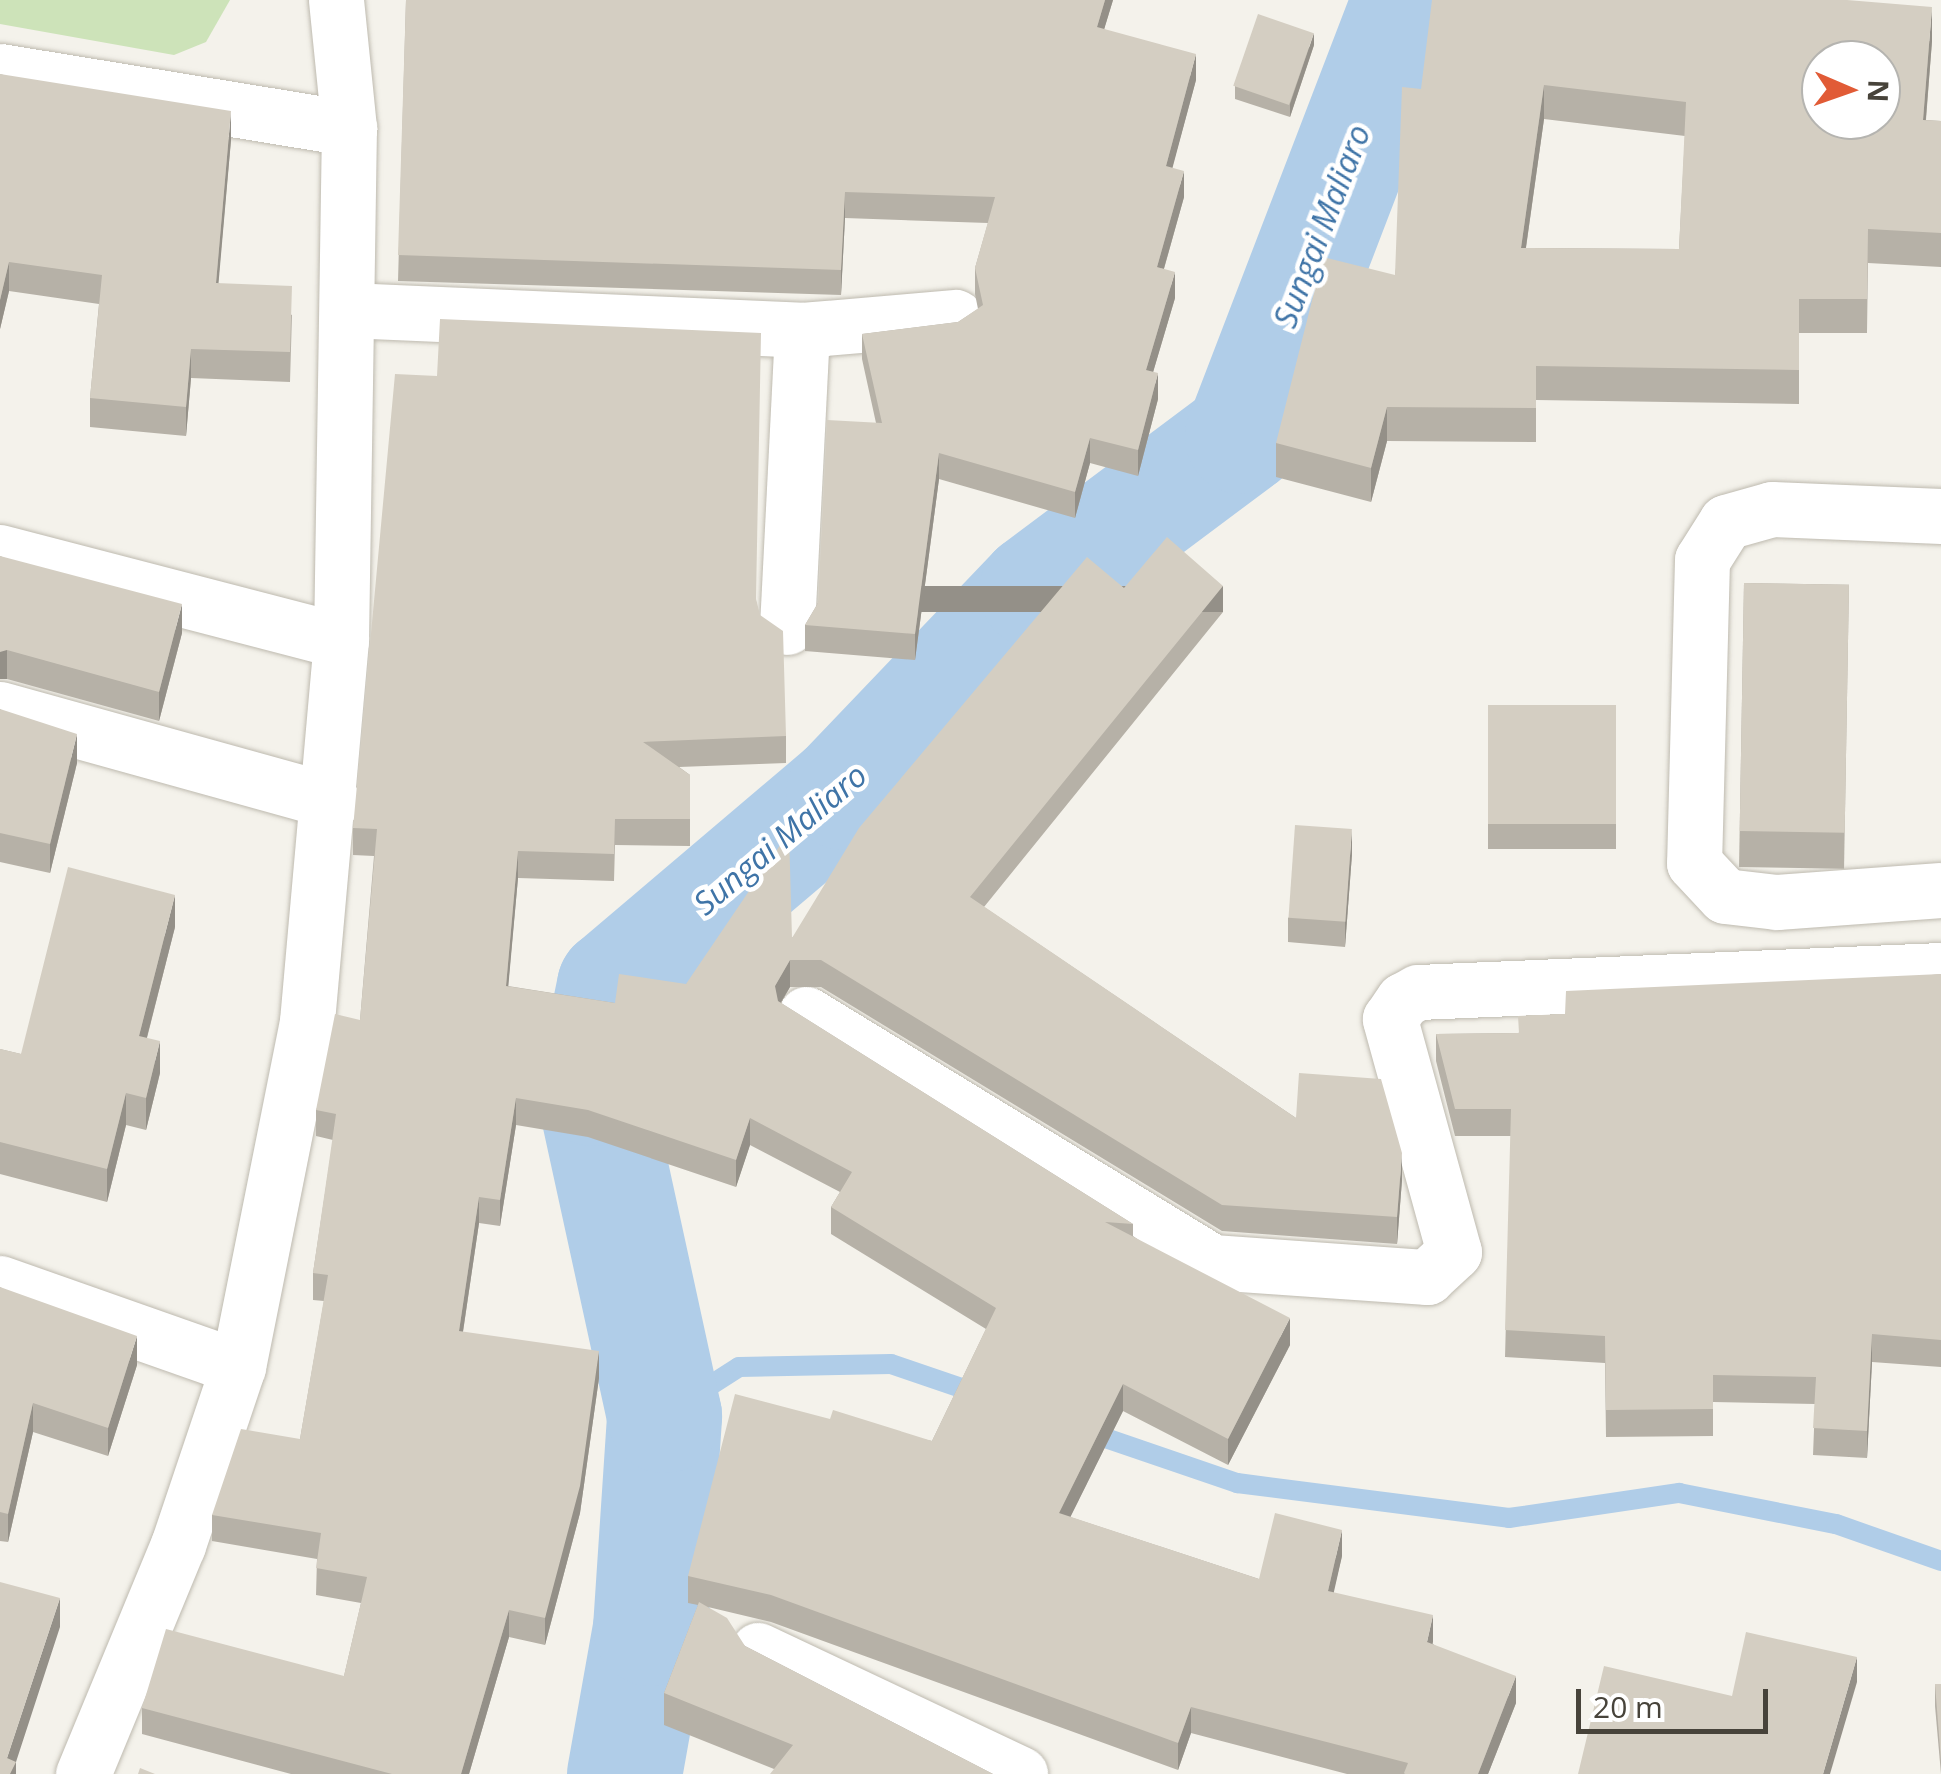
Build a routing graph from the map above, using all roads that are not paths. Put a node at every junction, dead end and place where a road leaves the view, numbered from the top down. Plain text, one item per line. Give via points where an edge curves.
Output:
1 (336, 0) edge
2 (0, 71) edge
3 (349, 128) junction
4 (348, 310) junction
5 (955, 318) edge
6 (802, 330) junction
7 (1941, 516) edge
8 (0, 552) edge
9 (788, 628) dead end
10 (340, 641) junction
11 (0, 709) edge
12 (332, 801) junction
13 (1941, 890) edge
14 (1941, 970) edge
15 (806, 1014) edge
16 (0, 1283) edge
17 (238, 1367) junction
18 (758, 1650) edge
19 (83, 1774) edge
20 (1020, 1774) edge

1 - 3 street
2 - 3 street
3 - 4 street
4 - 6 street
4 - 10 street
5 - 6 street
6 - 9 street
7 - 13 street via 1772,509 1726,522 1702,560 1694,863 1725,896 1777,902
8 - 10 street
10 - 12 street
11 - 12 street
12 - 17 street via 307,1021
14 - 15 street via 1418,992 1403,1000 1390,1019 1454,1252 1426,1277 1212,1262
16 - 17 street
17 - 19 street via 178,1545
18 - 20 street

